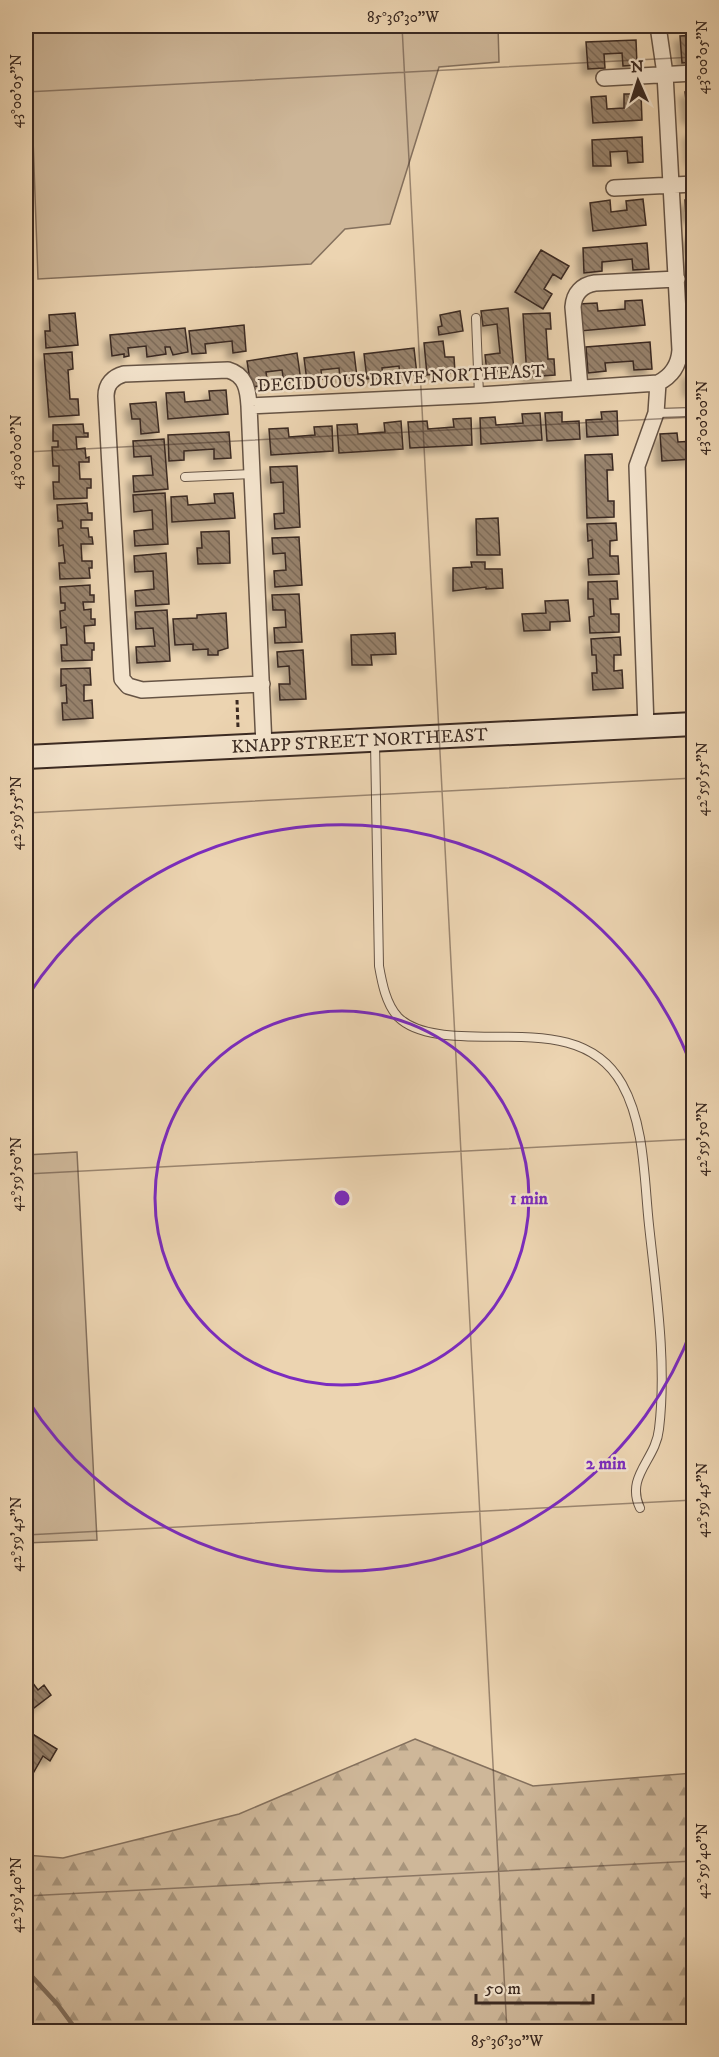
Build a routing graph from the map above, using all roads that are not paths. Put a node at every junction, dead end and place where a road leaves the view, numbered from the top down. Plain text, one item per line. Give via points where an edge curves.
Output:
1 (658, 26) edge
2 (693, 73) edge
3 (665, 74) junction
4 (604, 78) dead end
5 (693, 184) edge
6 (672, 185) junction
7 (614, 188) dead end
8 (677, 279) junction
9 (476, 318) dead end
10 (658, 383) junction
11 (580, 388) junction
12 (480, 395) junction
13 (249, 406) junction
14 (693, 412) edge
15 (656, 413) junction
16 (252, 474) junction
17 (185, 477) dead end
18 (262, 684) junction
19 (693, 724) edge
20 (646, 727) junction
21 (375, 741) junction
22 (264, 746) junction
23 (26, 757) edge
24 (640, 1508) dead end

1 - 3 street
2 - 3 street
3 - 4 street
3 - 6 street
5 - 6 street
6 - 7 street
6 - 8 street
8 - 10 street via 679,357 672,373
8 - 11 street via 595,282 579,291 573,307
9 - 12 lane
10 - 11 street, DECIDUOUS DRIVE NORTHEAST
10 - 15 street
11 - 12 street, DECIDUOUS DRIVE NORTHEAST
12 - 13 street, DECIDUOUS DRIVE NORTHEAST
13 - 16 street
13 - 18 street, DECIDUOUS DRIVE NORTHEAST via 246,383 228,370 124,374 111,381 106,390 124,682 142,690
14 - 15 lane
15 - 20 street via 638,466
16 - 17 lane
16 - 18 street
18 - 22 street
19 - 20 main road, KNAPP STREET NORTHEAST
20 - 21 main road, KNAPP STREET NORTHEAST
21 - 22 main road, KNAPP STREET NORTHEAST
21 - 24 lane via 378,953 384,989 393,1010 411,1025 433,1033 573,1042 610,1067 632,1106 643,1164 660,1343 659,1430 654,1449 635,1484
22 - 23 main road, KNAPP STREET NORTHEAST

